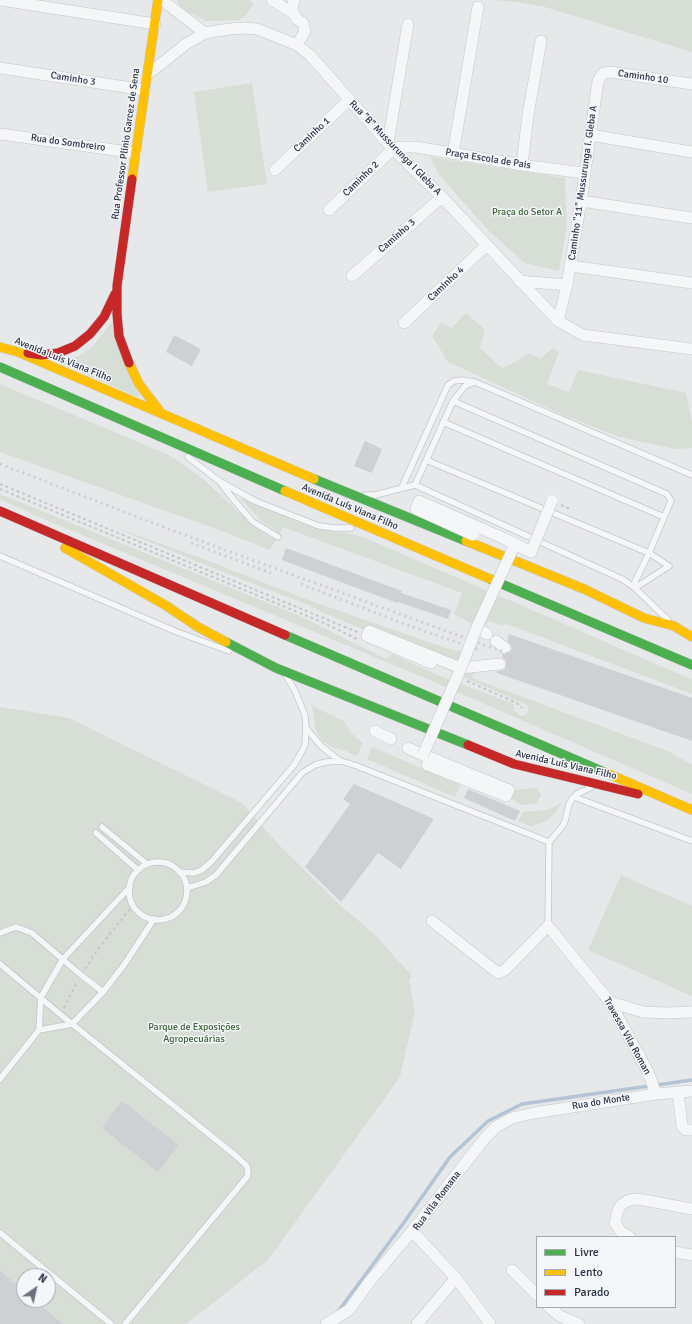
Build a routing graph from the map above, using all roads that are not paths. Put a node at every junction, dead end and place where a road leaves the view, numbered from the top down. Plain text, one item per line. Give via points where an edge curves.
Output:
1 (0, 0) edge
2 (158, 0) edge
3 (162, 0) edge
4 (272, 0) edge
5 (294, 0) edge
6 (478, 7) dead end
7 (293, 13) junction
8 (154, 24) junction
9 (408, 24) dead end
10 (205, 33) junction
11 (541, 41) dead end
12 (297, 45) junction
13 (0, 68) edge
14 (148, 74) junction
15 (598, 81) joint
16 (692, 84) edge
17 (145, 90) junction
18 (349, 100) junction
19 (0, 134) edge
20 (590, 135) junction
21 (390, 146) junction
22 (692, 152) edge
23 (136, 153) junction
24 (453, 154) junction
25 (522, 164) junction
26 (275, 170) dead end
27 (584, 173) junction
28 (442, 197) junction
29 (581, 201) junction
30 (329, 210) dead end
31 (692, 218) edge
32 (487, 245) junction
33 (571, 266) junction
34 (352, 276) dead end
35 (519, 281) junction
36 (692, 283) edge
37 (567, 285) junction
38 (117, 291) junction
39 (558, 321) junction
40 (404, 323) dead end
41 (0, 347) edge
42 (692, 350) edge
43 (18, 352) junction
44 (0, 367) edge
45 (475, 382) junction
46 (453, 401) junction
47 (161, 413) junction
48 (443, 422) junction
49 (166, 439) junction
50 (426, 460) junction
51 (692, 475) edge
52 (219, 481) junction
53 (415, 485) junction
54 (402, 487) junction
55 (238, 491) junction
56 (342, 491) junction
57 (232, 499) junction
58 (556, 502) dead end
59 (423, 508) dead end
60 (2, 512) edge
61 (664, 517) junction
62 (370, 528) junction
63 (278, 537) dead end
64 (515, 544) junction
65 (649, 553) junction
66 (0, 556) edge
67 (634, 587) junction
68 (674, 626) junction
69 (477, 627) junction
70 (692, 629) edge
71 (692, 637) edge
72 (391, 643) dead end
73 (505, 648) dead end
74 (500, 664) dead end
75 (692, 665) edge
76 (461, 668) junction
77 (279, 670) junction
78 (306, 728) junction
79 (375, 731) dead end
80 (391, 739) dead end
81 (408, 748) dead end
82 (425, 760) junction
83 (340, 761) junction
84 (604, 785) junction
85 (574, 797) junction
86 (676, 804) junction
87 (692, 810) edge
88 (102, 826) dead end
89 (96, 833) dead end
90 (692, 841) edge
91 (549, 842) junction
92 (147, 864) junction
93 (138, 870) junction
94 (180, 872) junction
95 (130, 887) junction
96 (187, 888) junction
97 (154, 919) junction
98 (432, 921) dead end
99 (548, 926) junction
100 (0, 933) edge
101 (63, 959) junction
102 (0, 964) edge
103 (103, 992) junction
104 (41, 997) junction
105 (610, 1002) junction
106 (692, 1012) edge
107 (72, 1024) junction
108 (39, 1030) junction
109 (0, 1079) edge
110 (655, 1090) junction
111 (692, 1091) edge
112 (678, 1092) junction
113 (512, 1118) joint
114 (692, 1130) edge
115 (692, 1209) edge
116 (412, 1232) junction
117 (0, 1233) edge
118 (628, 1236) edge
119 (676, 1252) edge
120 (692, 1255) edge
121 (512, 1270) dead end
122 (456, 1278) junction
123 (536, 1294) edge
124 (550, 1308) edge
125 (111, 1324) edge
126 (125, 1324) edge
127 (326, 1324) edge
128 (417, 1324) edge
129 (490, 1324) edge
130 (579, 1324) edge

1 - 8 street
2 - 8 main road, Rua Professor Plínio Garcez de Sena
3 - 10 street
4 - 7 street
5 - 7 street
6 - 24 street
7 - 12 street via 304,22 305,31
8 - 14 main road, Rua Professor Plínio Garcez de Sena
9 - 21 street
10 - 12 street, Rua "B" Mussurunga I Gleba A via 229,29 256,29
10 - 14 street, Rua "B" Mussurunga I Gleba A via 186,44
11 - 25 street
12 - 18 street, Rua "B" Mussurunga I Gleba A via 310,55
13 - 17 street, Caminho 3
14 - 17 main road, Rua Professor Plínio Garcez de Sena
15 - 16 street, Caminho 10 via 604,73 610,72
15 - 20 street, Caminho "11" Mussurunga I. Gleba A
17 - 23 main road, Rua Professor Plínio Garcez de Sena
18 - 21 street, Rua "B" Mussurunga I Gleba A
18 - 26 street, Caminho 1
19 - 23 street, Rua do Sombreiro
20 - 22 street
20 - 27 street, Caminho "11" Mussurunga I. Gleba A
21 - 24 street, Praça Escola de Pais via 408,146
21 - 28 street, Rua "B" Mussurunga I Gleba A
21 - 30 street, Caminho 2
23 - 38 main road, Rua Professor Plínio Garcez de Sena
24 - 25 street, Praça Escola de Pais
25 - 27 street, Praça Escola de Pais
27 - 29 street, Caminho "11" Mussurunga I. Gleba A
28 - 32 street, Rua "B" Mussurunga I Gleba A
28 - 34 street, Caminho 3
29 - 31 street
29 - 33 street, Caminho "11" Mussurunga I. Gleba A
32 - 35 street, Rua "B" Mussurunga I Gleba A
32 - 40 street, Caminho 4
33 - 36 street
33 - 37 street, Caminho "11" Mussurunga I. Gleba A
35 - 37 street
35 - 39 street, Rua "B" Mussurunga I Gleba A
37 - 39 street, Caminho "11" Mussurunga I. Gleba A
38 - 43 main road, Rua Professor Plínio Garcez de Sena via 104,317 90,334 75,346 58,353
38 - 47 main road, Rua Professor Plínio Garcez de Sena via 119,336 127,360 139,384
39 - 42 street, Rua "B" Mussurunga I Gleba A via 583,335
41 - 43 main road, Avenida Luís Viana Filho
43 - 47 main road, Avenida Luís Viana Filho
44 - 49 main road, Avenida Luís Viana Filho
45 - 46 lane via 465,386
45 - 51 lane
45 - 54 lane via 454,381 448,386
46 - 48 lane
46 - 61 lane via 667,494 671,501
47 - 56 main road, Avenida Luís Viana Filho
48 - 50 lane
48 - 61 lane
49 - 52 lane
49 - 62 main road, Avenida Luís Viana Filho
50 - 53 lane
50 - 65 lane
52 - 55 lane
52 - 57 lane
53 - 54 lane
53 - 67 lane via 622,579
54 - 56 lane via 362,496
55 - 57 lane via 232,495
55 - 62 lane via 255,501 319,526
56 - 68 main road, Avenida Luís Viana Filho via 584,589 644,618
57 - 63 lane via 253,522
58 - 64 street, bridge via 552,501 531,552
59 - 64 street, bridge via 474,533 473,535 416,509 419,501
60 - 77 main road, Avenida Luís Viana Filho via 165,605 198,627
60 - 86 main road, Avenida Luís Viana Filho
61 - 65 lane
62 - 75 main road, Avenida Luís Viana Filho
64 - 69 street, bridge
65 - 67 lane
65 - 67 lane via 669,566
66 - 77 lane via 176,632
67 - 68 lane
68 - 70 street
68 - 71 main road, Avenida Luís Viana Filho
69 - 73 street
69 - 76 street, bridge
72 - 76 street, bridge via 432,660 431,663 367,636 369,631
74 - 76 street
76 - 82 street, bridge
77 - 78 lane via 294,689 305,715
77 - 84 main road, Avenida Luís Viana Filho via 514,764
78 - 83 lane via 321,746
78 - 94 lane via 305,745 294,764 254,813 202,870 194,873
79 - 80 street
81 - 82 street
82 - 82 street via 506,796 509,790 434,759
83 - 91 lane via 374,772
83 - 96 lane via 315,765 302,773 216,875 206,882
84 - 85 lane via 583,790
84 - 86 main road, Avenida Luís Viana Filho
85 - 90 lane
85 - 91 lane via 568,804 562,827
86 - 87 main road, Avenida Luís Viana Filho
88 - 92 lane
89 - 93 lane
91 - 99 lane
92 - 93 lane
92 - 94 lane via 165,863 174,866
93 - 95 lane via 132,878
94 - 96 lane
95 - 97 lane via 133,905 146,917
95 - 101 lane
96 - 97 lane via 184,904 179,911 163,919
97 - 103 lane
98 - 99 street via 498,973 505,970
99 - 105 street, Travessa Vila Roman
100 - 101 lane via 16,927 32,933
101 - 103 lane
101 - 104 lane
102 - 104 lane
103 - 107 lane
104 - 107 lane
104 - 108 lane
105 - 106 street via 643,1012
105 - 110 street, Travessa Vila Roman
107 - 108 lane
107 - 126 lane via 247,1166 247,1177
108 - 109 lane
110 - 112 street, Rua do Monte
110 - 113 street, Rua do Monte
111 - 112 street, Rua do Monte
112 - 114 street via 682,1126 686,1130
113 - 116 street, Rua Vila Romana via 496,1127 486,1138
115 - 118 street via 634,1199 627,1201 618,1210 615,1223 621,1232
116 - 122 street, Rua Vila Romana
116 - 127 street via 349,1310
117 - 125 lane
119 - 120 street
121 - 123 street
122 - 128 street
122 - 129 street, Rua Vila Romana
124 - 130 street via 560,1316

